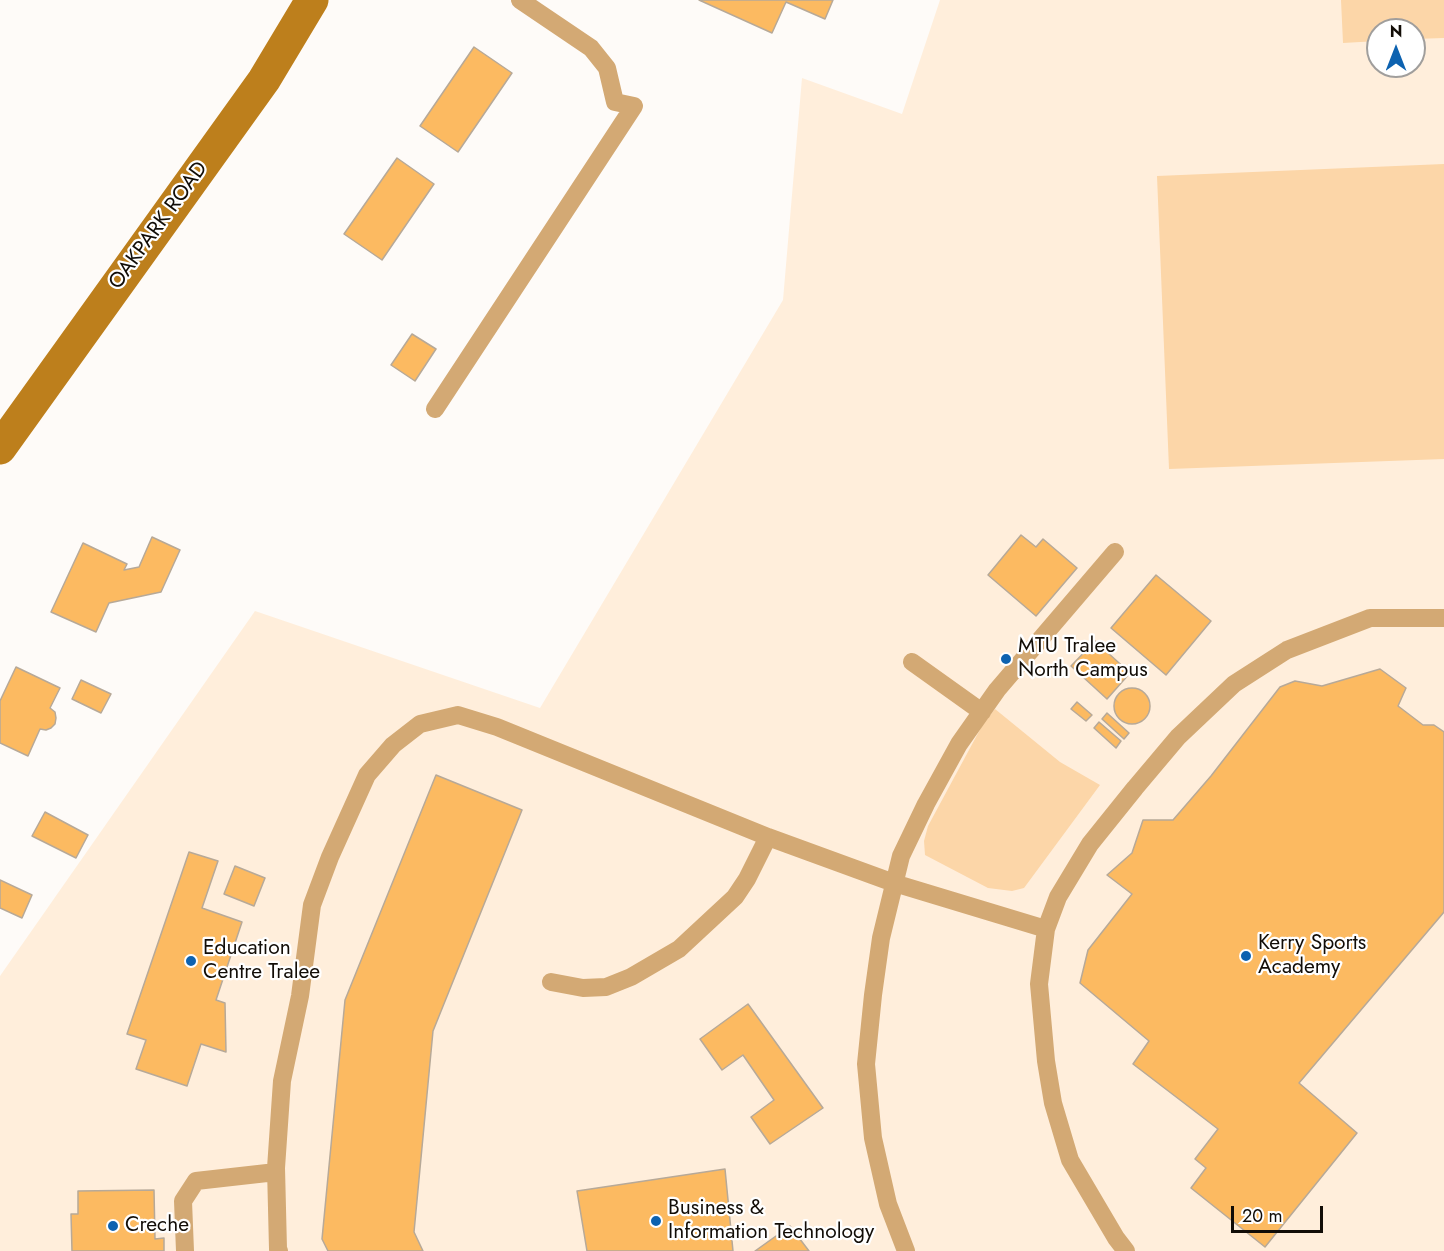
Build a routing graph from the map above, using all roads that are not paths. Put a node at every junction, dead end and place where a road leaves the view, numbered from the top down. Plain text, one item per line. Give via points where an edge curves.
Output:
1 (312, 0) edge
2 (520, 0) edge
3 (435, 409) dead end
4 (0, 448) edge
5 (1115, 552) dead end
6 (1444, 618) edge
7 (912, 662) dead end
8 (982, 712) junction
9 (768, 837) junction
10 (894, 883) junction
11 (1046, 928) junction
12 (551, 982) dead end
13 (276, 1172) junction
14 (278, 1250) edge
15 (185, 1251) edge
16 (906, 1251) edge
17 (1126, 1251) edge

1 - 4 main road, OAKPARK ROAD via 264,80
2 - 3 lane via 591,48 607,68 615,102 634,106
5 - 8 lane
6 - 11 lane via 1370,618 1287,650 1234,684 1178,737 1090,844 1058,897
7 - 8 lane
8 - 10 lane via 959,744 926,804 901,856
9 - 10 lane
9 - 12 lane via 735,897 679,949 606,987 583,988
9 - 13 lane via 497,727 458,715 420,724 393,745 366,775 312,905 300,996 282,1081
10 - 11 lane
10 - 16 lane via 881,938 866,1064 873,1138 888,1204
11 - 17 lane via 1039,984 1053,1103 1070,1160
13 - 14 lane
13 - 15 lane via 196,1181 183,1200

